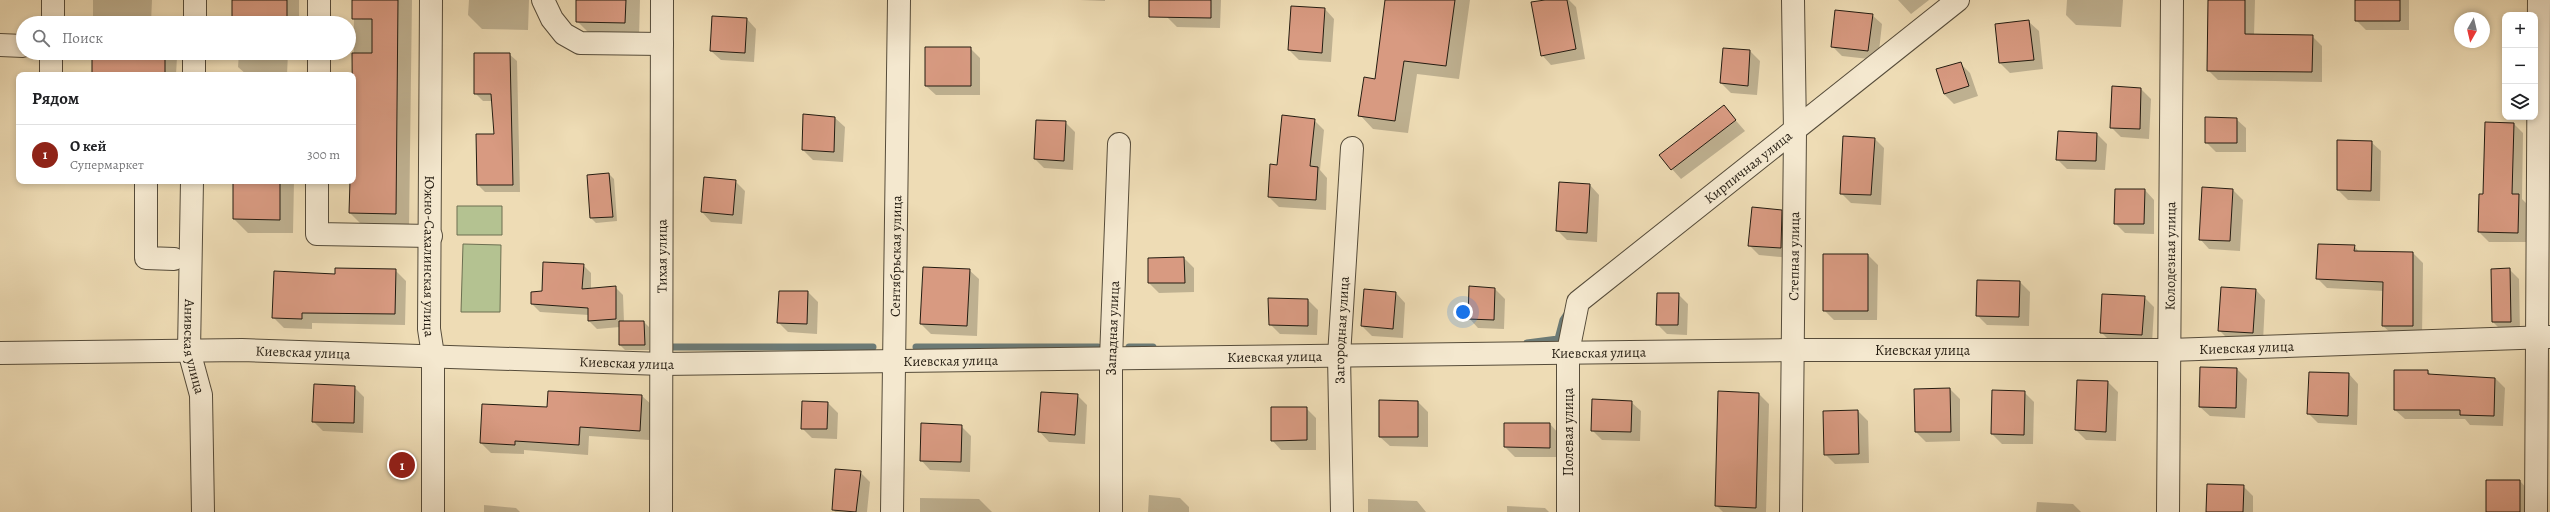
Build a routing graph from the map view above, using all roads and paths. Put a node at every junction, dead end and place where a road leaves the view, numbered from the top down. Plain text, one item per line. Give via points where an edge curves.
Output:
1 (195, 0) edge
2 (320, 0) edge
3 (431, 0) edge
4 (543, 0) edge
5 (662, 0) edge
6 (899, 0) edge
7 (1793, 0) edge
8 (1958, 0) edge
9 (2172, 0) edge
10 (2539, 0) edge
11 (194, 16) edge
12 (319, 16) edge
13 (662, 44) junction
14 (0, 45) edge
15 (16, 46) edge
16 (51, 60) edge
17 (194, 60) edge
18 (319, 60) edge
19 (50, 72) edge
20 (194, 72) edge
21 (319, 72) edge
22 (1795, 132) junction
23 (1119, 144) dead end
24 (1352, 148) dead end
25 (146, 184) edge
26 (192, 184) edge
27 (317, 184) edge
28 (431, 236) junction
29 (174, 259) dead end
30 (2544, 338) edge
31 (1791, 350) junction
32 (2168, 350) junction
33 (189, 351) junction
34 (1568, 352) junction
35 (0, 353) edge
36 (432, 355) junction
37 (1339, 356) junction
38 (1111, 359) junction
39 (894, 363) junction
40 (662, 364) junction
41 (203, 512) edge
42 (433, 512) edge
43 (662, 512) edge
44 (892, 512) edge
45 (1111, 512) edge
46 (1342, 512) edge
47 (1568, 512) edge
48 (1791, 512) edge
49 (2168, 512) edge
50 (2536, 512) edge

1 - 11 street
2 - 12 street
3 - 28 street, Южно-Сахалинская улица
4 - 13 street via 552,19 564,34 580,43
5 - 13 street, Тихая улица
6 - 39 street, Сентябрьская улица
7 - 22 street, Степная улица
8 - 22 street, Кирпичная улица
9 - 32 street, Колодезная улица
10 - 30 street
13 - 40 street, Тихая улица
14 - 15 street
16 - 19 street
17 - 20 street
18 - 21 street
22 - 31 street, Степная улица
22 - 34 street, Кирпичная улица via 1578,302
23 - 38 street, Западная улица
24 - 37 street, Загородная улица
25 - 29 street via 146,258
26 - 33 street, Анивская улица
27 - 28 street via 317,234
28 - 36 street, Южно-Сахалинская улица via 429,329
30 - 32 street, Киевская улица
30 - 50 street
31 - 32 street, Киевская улица
31 - 34 street, Киевская улица
31 - 48 street, Степная улица
32 - 49 street, Колодезная улица
33 - 35 street, Киевская улица
33 - 36 street, Киевская улица
33 - 41 street, Анивская улица via 201,395
34 - 37 street, Киевская улица
34 - 47 street, Полевая улица
36 - 40 street, Киевская улица
36 - 42 street, Южно-Сахалинская улица
37 - 38 street, Киевская улица
37 - 46 street, Загородная улица
38 - 39 street, Киевская улица
38 - 45 street, Западная улица
39 - 40 street, Киевская улица
39 - 44 street, Сентябрьская улица
40 - 43 street, Тихая улица

